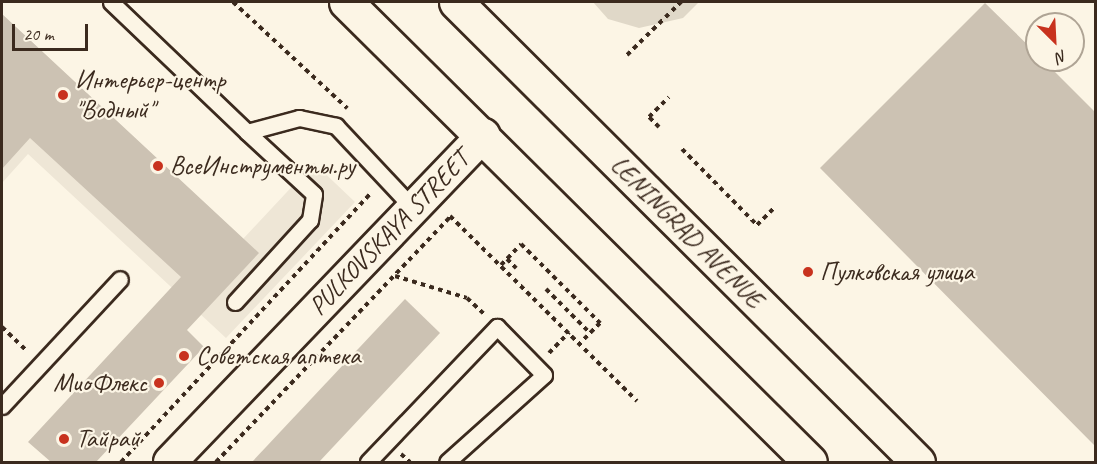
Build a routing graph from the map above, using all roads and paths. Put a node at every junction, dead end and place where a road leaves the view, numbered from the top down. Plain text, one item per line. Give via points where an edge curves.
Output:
1 (111, 2) edge
2 (233, 2) edge
3 (346, 2) edge
4 (456, 2) edge
5 (681, 2) edge
6 (627, 55) dead end
7 (669, 98) dead end
8 (348, 110) dead end
9 (660, 127) dead end
10 (248, 132) junction
11 (484, 135) junction
12 (682, 149) dead end
13 (382, 181) junction
14 (412, 208) junction
15 (773, 209) dead end
16 (444, 210) dead end
17 (451, 216) junction
18 (507, 259) junction
19 (501, 265) junction
20 (516, 268) dead end
21 (395, 276) junction
22 (120, 279) dead end
23 (546, 289) dead end
24 (236, 302) dead end
25 (2, 327) edge
26 (497, 327) junction
27 (569, 332) junction
28 (590, 333) junction
29 (580, 343) junction
30 (41, 364) junction
31 (536, 366) junction
32 (637, 401) dead end
33 (2, 406) edge
34 (121, 462) edge
35 (171, 462) edge
36 (216, 462) edge
37 (368, 462) edge
38 (447, 462) edge
39 (810, 462) edge
40 (918, 462) edge

1 - 10 lane
2 - 8 path
3 - 11 main road
4 - 40 main road, LENINGRAD AVENUE
5 - 6 path
7 - 9 path via 650,117
10 - 13 lane via 299,118 336,126
10 - 24 lane via 314,194 310,220
11 - 14 street, PULKOVSKAYA STREET
11 - 39 main road
12 - 15 path via 757,225
13 - 14 lane
13 - 34 path
14 - 35 street, PULKOVSKAYA STREET
16 - 17 path
17 - 19 path
17 - 21 path
18 - 19 path
18 - 20 path
18 - 28 path via 521,244 600,322
19 - 27 path
21 - 26 path via 467,298
21 - 36 path
22 - 30 lane
23 - 28 path
25 - 30 path
26 - 31 lane
26 - 37 lane
27 - 29 path
27 - 31 path
28 - 29 path
29 - 32 path
30 - 33 lane
31 - 38 lane via 544,375

